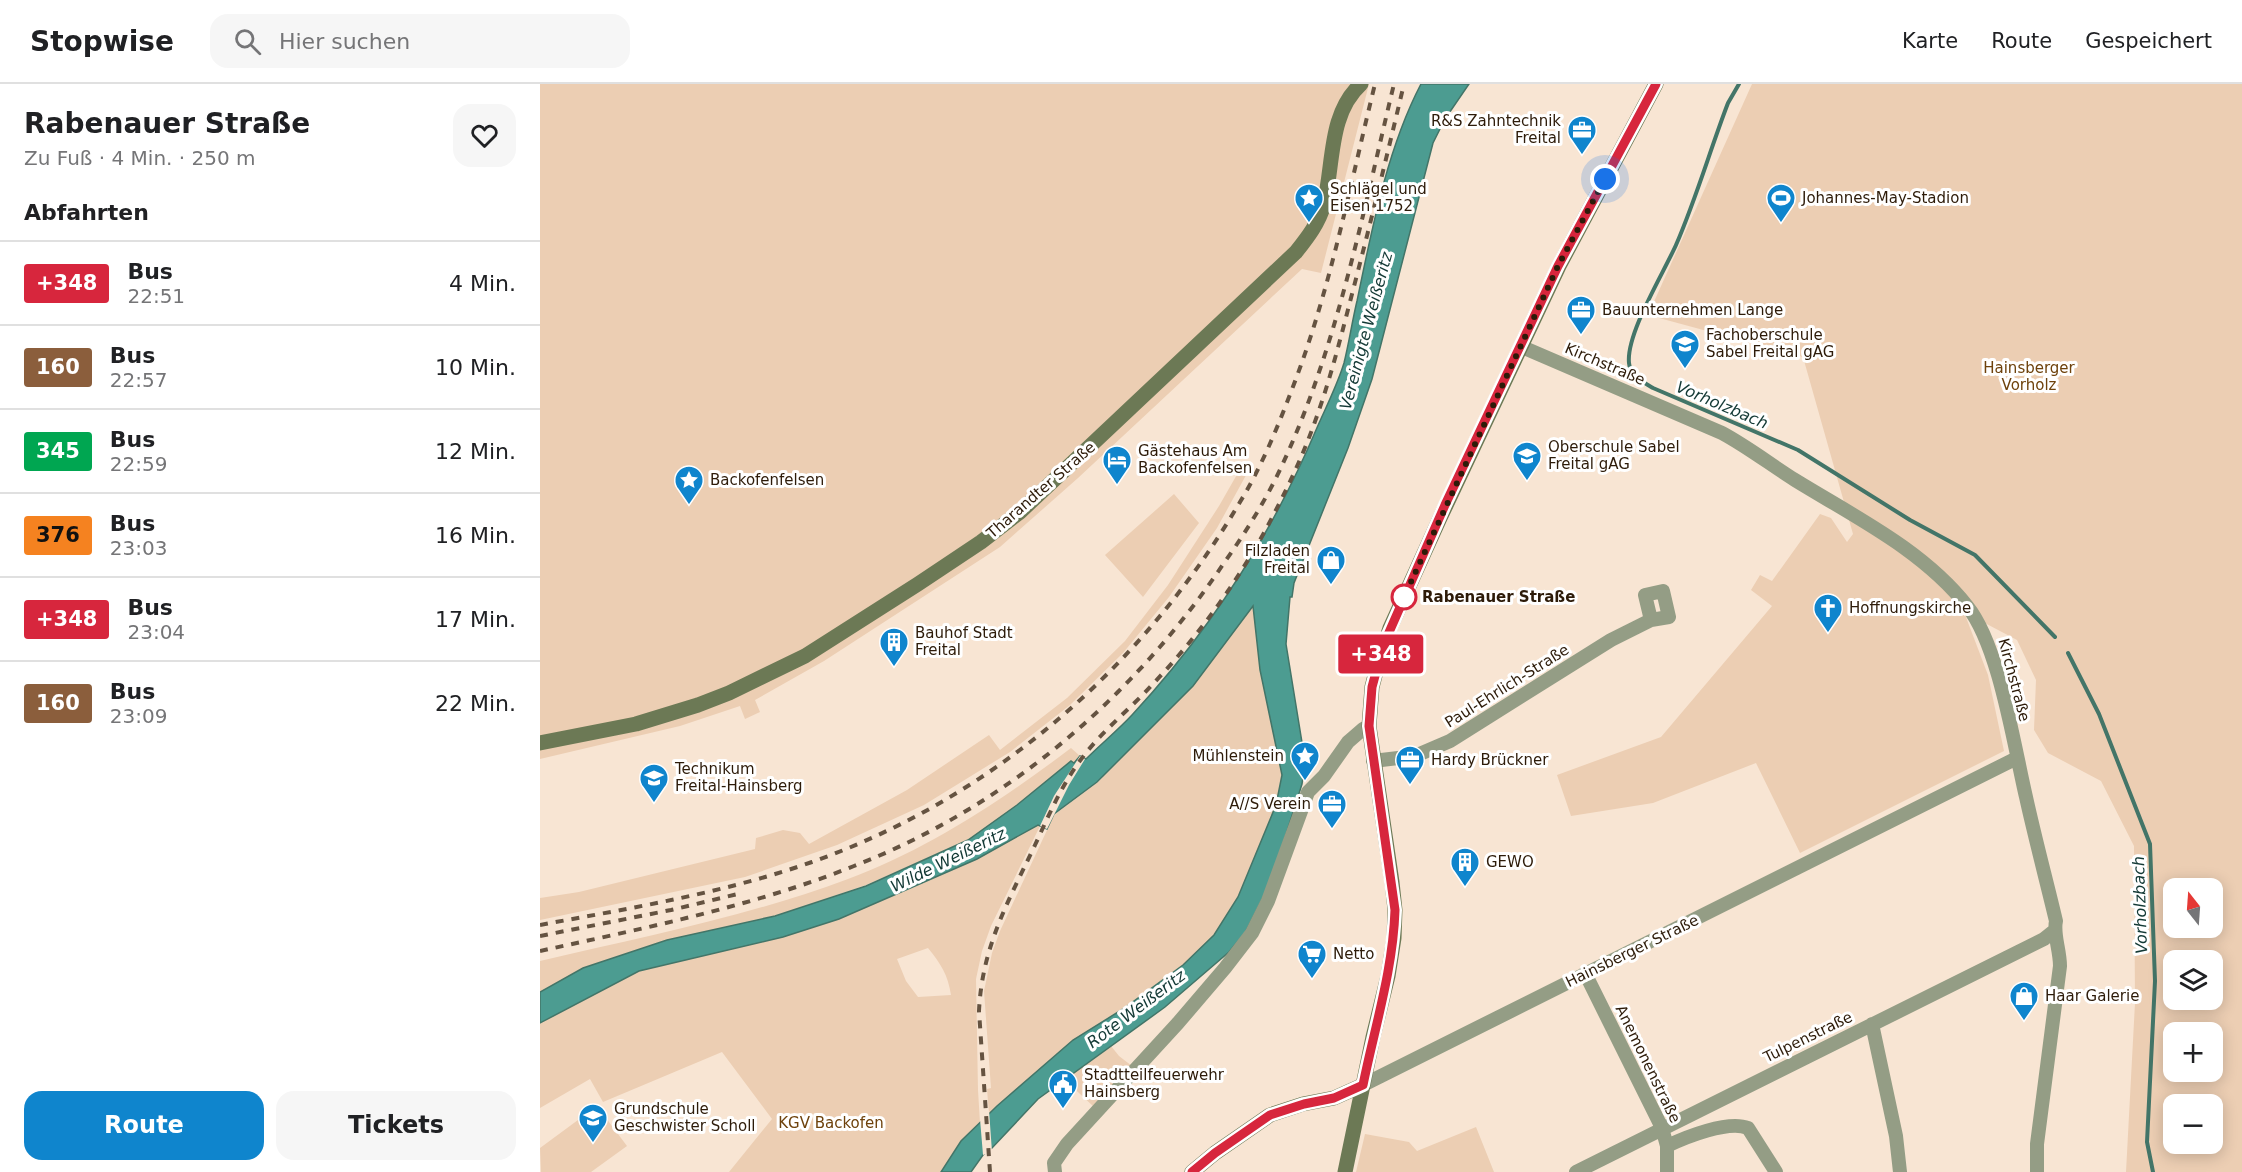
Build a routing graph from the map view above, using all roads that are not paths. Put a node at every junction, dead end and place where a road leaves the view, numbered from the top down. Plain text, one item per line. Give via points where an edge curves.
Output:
1 (1361, 84) edge
2 (1656, 84) edge
3 (1522, 347) junction
4 (1651, 621) dead end
5 (1369, 726) junction
6 (540, 743) edge
7 (2017, 758) junction
8 (1373, 761) junction
9 (2054, 931) junction
10 (1585, 974) junction
11 (1872, 1024) junction
12 (1363, 1085) junction
13 (1662, 1128) junction
14 (1667, 1146) junction
15 (1055, 1172) edge
16 (1192, 1172) edge
17 (1345, 1172) edge
18 (1576, 1172) edge
19 (1667, 1172) edge
20 (1776, 1172) edge
21 (1900, 1172) edge
22 (2037, 1172) edge

1 - 6 main road, Tharandter Straße via 1338,118 1323,207 1310,235 1064,472 1003,525 821,646 752,683 636,724
2 - 3 main road via 1558,266
3 - 5 main road via 1390,628 1374,677
3 - 7 street, Kirchstraße via 1722,433 1902,544 1968,606 1985,636
4 - 8 street, Paul-Ehrlich-Straße via 1611,640 1460,736 1415,756
5 - 8 main road
5 - 15 street via 1348,742 1324,776 1311,786 1252,933 1178,1023 1067,1144 1054,1163
7 - 9 street, Kirchstraße via 2056,921
7 - 10 street, Hainsberger Straße
8 - 12 main road via 1395,910 1388,976
9 - 11 street, Tulpenstraße
9 - 22 street, Kirchstraße via 2060,966 2037,1144
10 - 12 street, Hainsberger Straße
10 - 13 street, Anemonenstraße
11 - 13 street, Tulpenstraße
11 - 21 street
12 - 16 main road, Hainsberger Straße via 1334,1098 1270,1115
12 - 17 main road
13 - 14 street, Anemonenstraße
13 - 18 street, Tulpenstraße
14 - 19 street, Anemonenstraße
14 - 20 street via 1741,1125 1748,1128

